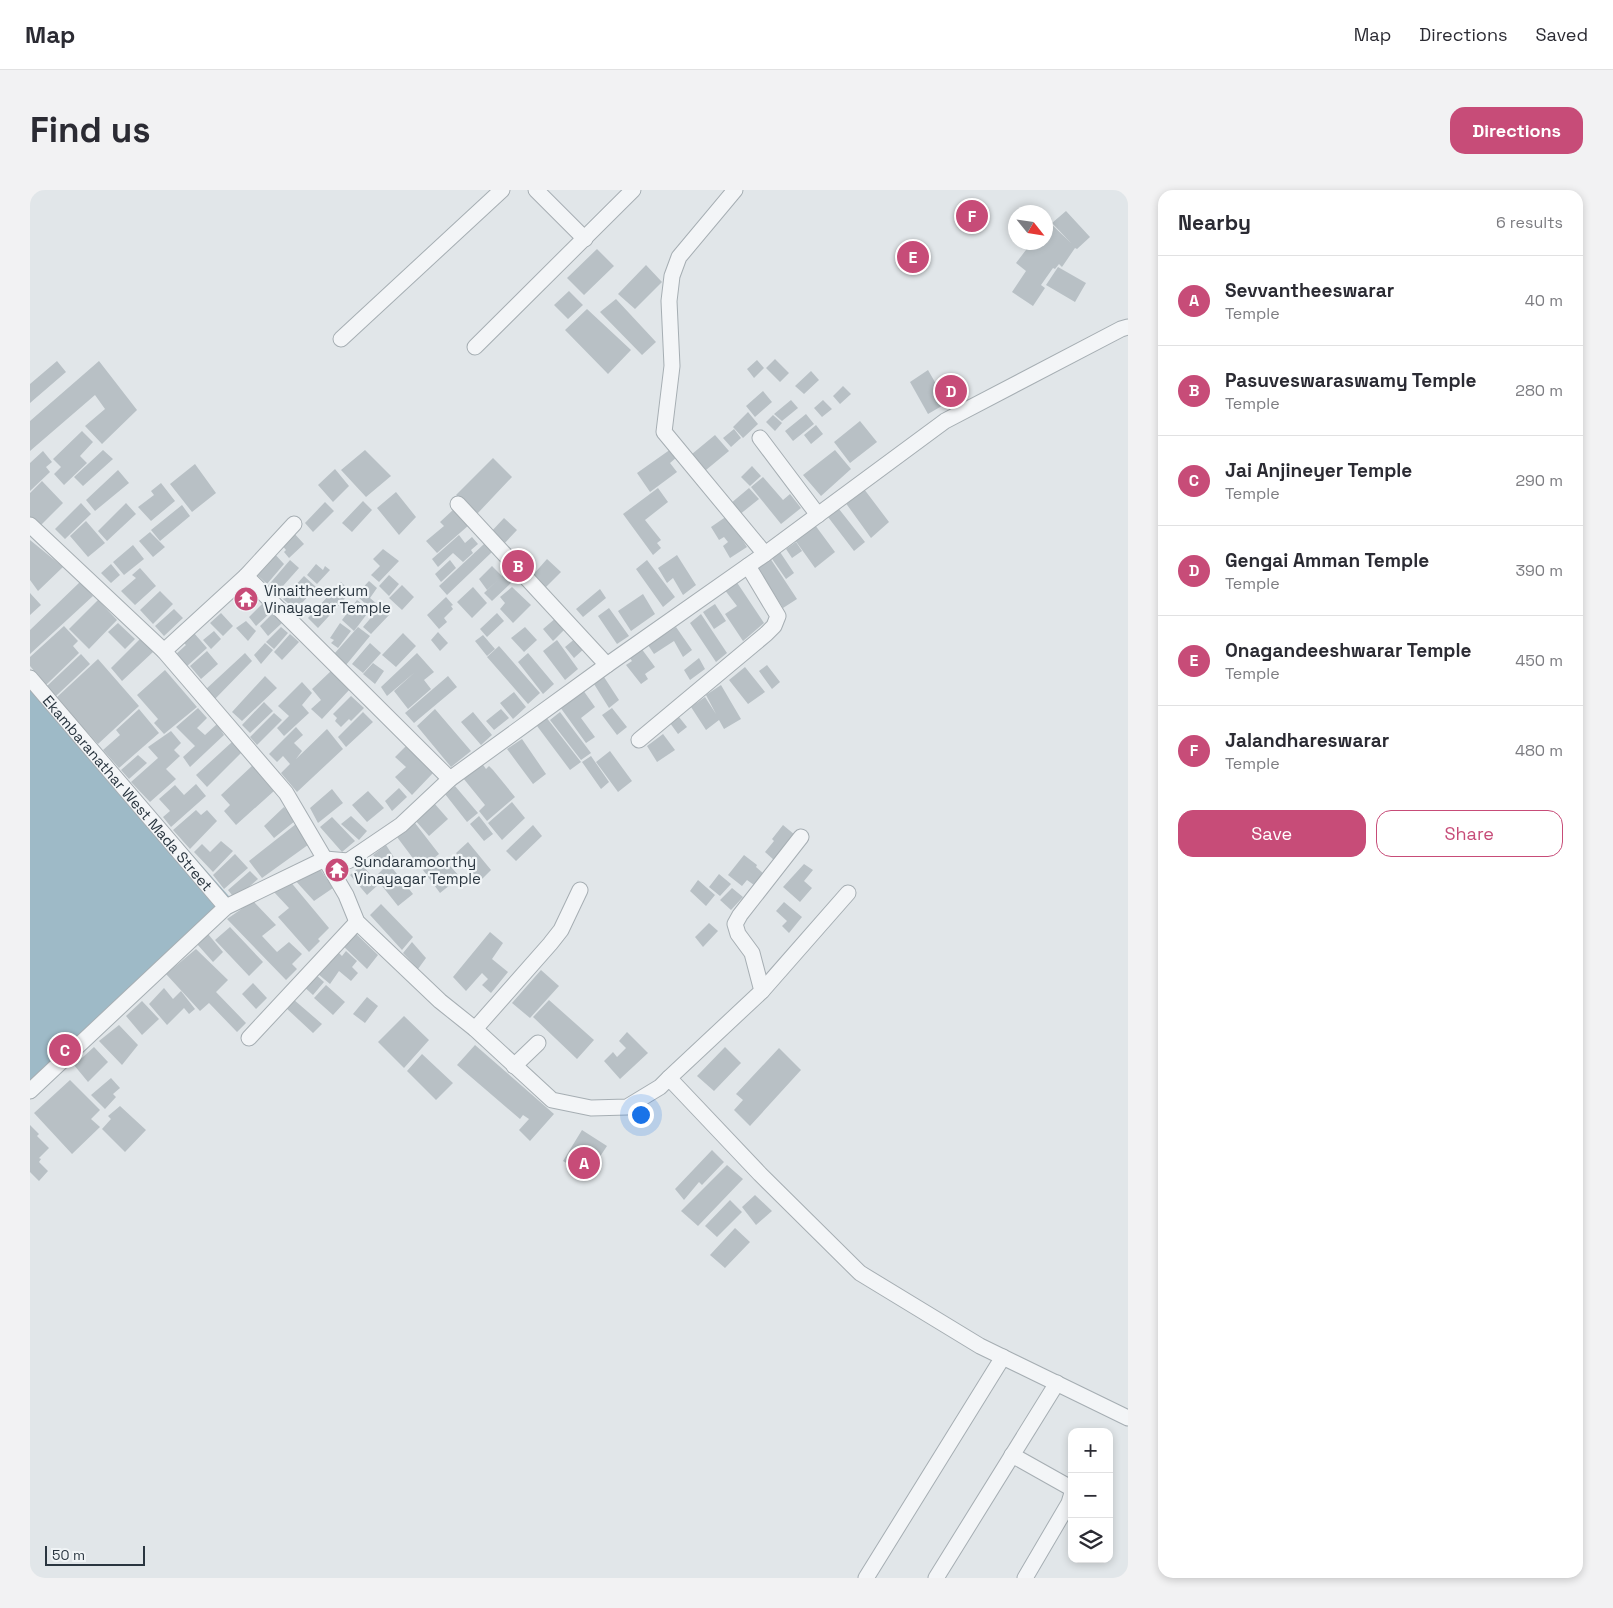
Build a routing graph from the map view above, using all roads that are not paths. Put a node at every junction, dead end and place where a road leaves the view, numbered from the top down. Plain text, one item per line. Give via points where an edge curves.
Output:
1 (502, 190) edge
2 (536, 190) edge
3 (633, 190) edge
4 (735, 190) edge
5 (585, 239) junction
6 (1128, 327) edge
7 (342, 339) dead end
8 (475, 348) dead end
9 (760, 438) dead end
10 (458, 504) dead end
11 (818, 515) junction
12 (30, 524) edge
13 (294, 524) dead end
14 (765, 554) junction
15 (748, 566) junction
16 (246, 576) junction
17 (164, 651) junction
18 (607, 665) junction
19 (30, 678) edge
20 (639, 740) dead end
21 (450, 779) junction
22 (801, 837) dead end
23 (325, 859) junction
24 (580, 890) dead end
25 (848, 892) dead end
26 (226, 907) junction
27 (357, 922) junction
28 (762, 991) junction
29 (475, 1029) junction
30 (249, 1038) dead end
31 (538, 1044) dead end
32 (514, 1066) junction
33 (669, 1078) junction
34 (30, 1090) edge
35 (1003, 1357) junction
36 (1057, 1383) junction
37 (1128, 1418) edge
38 (1012, 1455) junction
39 (1068, 1486) edge
40 (1068, 1506) edge
41 (866, 1578) edge
42 (936, 1578) edge
43 (1026, 1578) edge

1 - 7 street
2 - 5 street
3 - 5 street
4 - 14 street via 679,257 672,276 669,301 672,366 664,432
5 - 8 street
6 - 11 street via 946,421
9 - 11 street
10 - 18 street
11 - 14 street
12 - 17 street
13 - 16 street
14 - 15 street
15 - 18 street
15 - 20 street via 778,616 774,626
16 - 17 street
16 - 21 street
17 - 23 street via 286,794
18 - 21 street
19 - 26 street, Ekambaranathar West Mada Street
21 - 23 street via 401,825 348,861
22 - 28 street via 735,924 752,953
23 - 26 street
23 - 27 street
24 - 29 street via 561,930
25 - 28 street
26 - 34 street
27 - 29 street via 440,1001
27 - 30 street
28 - 33 street
29 - 32 street
31 - 32 street
32 - 33 street via 552,1100 591,1108 626,1107
33 - 35 street via 860,1273
35 - 36 street
35 - 41 street
36 - 37 street
36 - 38 street
38 - 39 street
38 - 42 street
40 - 43 street

